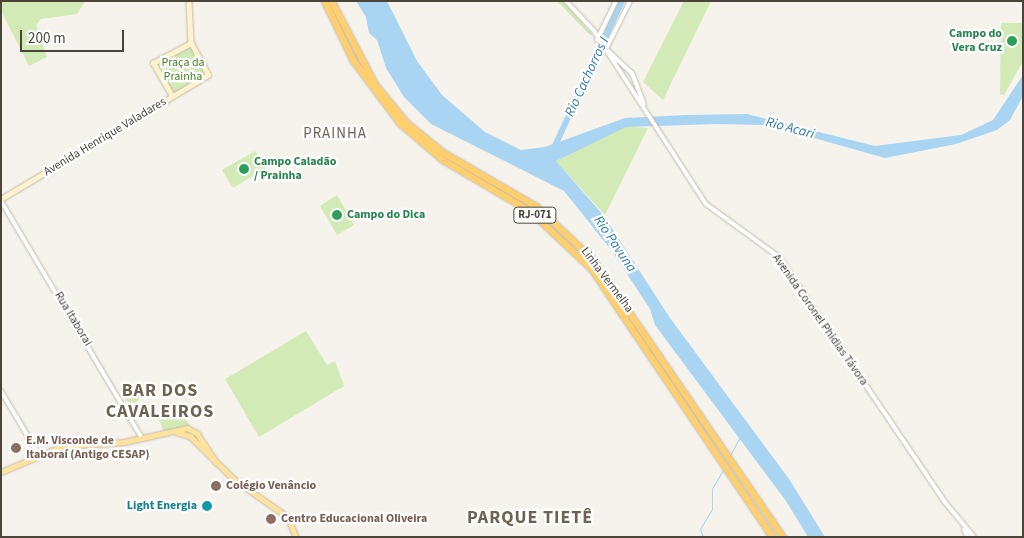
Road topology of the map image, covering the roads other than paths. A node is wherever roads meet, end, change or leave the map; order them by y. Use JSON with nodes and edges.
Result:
{"nodes":[{"id":1,"x":189,"y":1,"type":"edge"},
{"id":2,"x":325,"y":1,"type":"edge"},
{"id":3,"x":332,"y":1,"type":"edge"},
{"id":4,"x":566,"y":1,"type":"edge"},
{"id":5,"x":616,"y":1,"type":"edge"},
{"id":6,"x":630,"y":1,"type":"edge"},
{"id":7,"x":598,"y":41,"type":"junction"},
{"id":8,"x":191,"y":43,"type":"junction"},
{"id":9,"x":605,"y":48,"type":"junction"},
{"id":10,"x":172,"y":96,"type":"junction"},
{"id":11,"x":644,"y":106,"type":"junction"},
{"id":12,"x":1,"y":200,"type":"edge"},
{"id":13,"x":1,"y":392,"type":"edge"},
{"id":14,"x":142,"y":438,"type":"junction"},
{"id":15,"x":40,"y":455,"type":"junction"},
{"id":16,"x":1,"y":472,"type":"edge"},
{"id":17,"x":963,"y":528,"type":"junction"},
{"id":18,"x":296,"y":537,"type":"edge"},
{"id":19,"x":774,"y":537,"type":"edge"},
{"id":20,"x":782,"y":537,"type":"edge"},
{"id":21,"x":968,"y":537,"type":"edge"},
{"id":22,"x":974,"y":537,"type":"edge"}],
"edges":[{"from":1,"to":8,"type":"main road"},
{"from":2,"to":19,"type":"highway","name":"Linha Vermelha","number":"RJ-071"},
{"from":3,"to":20,"type":"highway","name":"Linha Vermelha","number":"RJ-071"},
{"from":4,"to":7,"type":"street"},
{"from":5,"to":7,"type":"street"},
{"from":6,"to":9,"type":"street"},
{"from":7,"to":9,"type":"street"},
{"from":8,"to":10,"type":"main road","name":"Avenida Henrique Valadares"},
{"from":8,"to":10,"type":"main road"},
{"from":9,"to":11,"type":"street"},
{"from":9,"to":11,"type":"street"},
{"from":10,"to":12,"type":"main road","name":"Avenida Henrique Valadares"},
{"from":11,"to":17,"type":"street","name":"Avenida Coronel Phidias Távora"},
{"from":12,"to":14,"type":"street","name":"Rua Itaborai"},
{"from":13,"to":15,"type":"street"},
{"from":14,"to":15,"type":"main road"},
{"from":14,"to":18,"type":"main road"},
{"from":15,"to":16,"type":"main road"},
{"from":17,"to":21,"type":"street","name":"Avenida Coronel Phidias Távora"},
{"from":17,"to":22,"type":"street","name":"Avenida Coronel Phidias Távora"}]}
